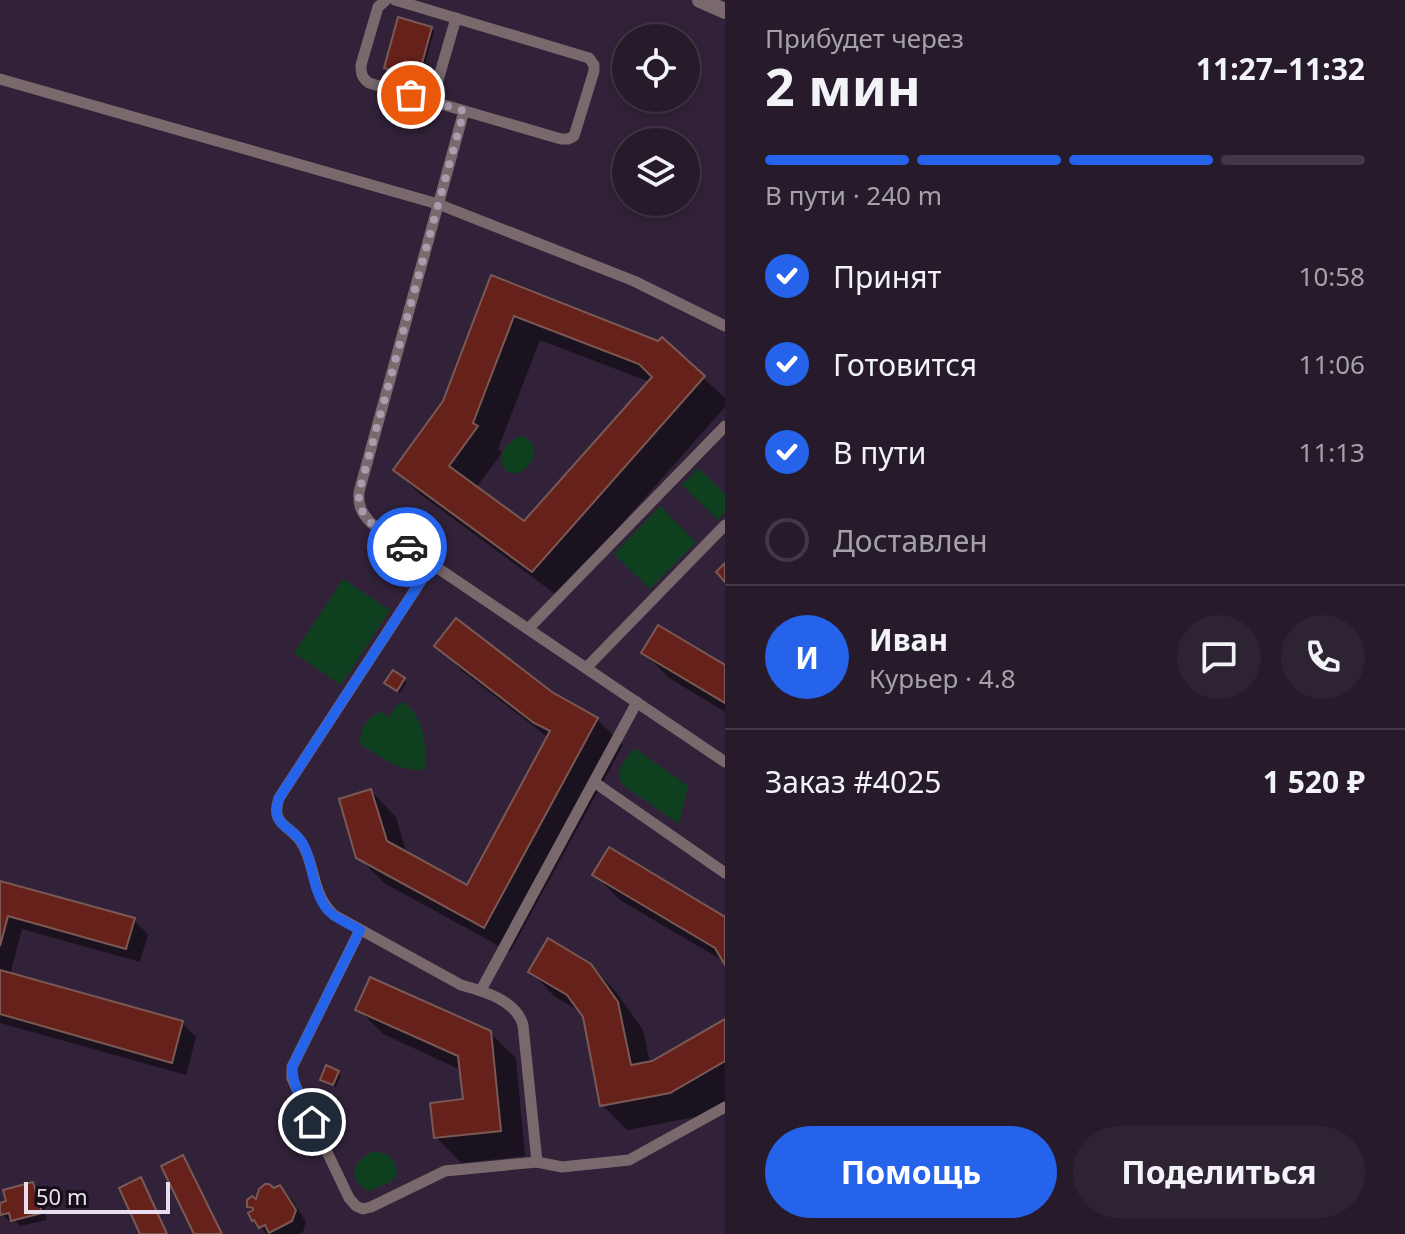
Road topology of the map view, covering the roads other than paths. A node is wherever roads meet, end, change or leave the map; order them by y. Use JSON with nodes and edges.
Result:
{"nodes":[{"id":1,"x":386,"y":0,"type":"edge"},
{"id":2,"x":395,"y":0,"type":"edge"},
{"id":3,"x":700,"y":0,"type":"edge"},
{"id":4,"x":725,"y":11,"type":"edge"},
{"id":5,"x":456,"y":18,"type":"junction"},
{"id":6,"x":0,"y":79,"type":"edge"},
{"id":7,"x":432,"y":101,"type":"junction"},
{"id":8,"x":464,"y":111,"type":"junction"},
{"id":9,"x":438,"y":204,"type":"junction"},
{"id":10,"x":725,"y":326,"type":"edge"},
{"id":11,"x":725,"y":426,"type":"edge"},
{"id":12,"x":725,"y":525,"type":"edge"},
{"id":13,"x":432,"y":564,"type":"junction"},
{"id":14,"x":528,"y":629,"type":"junction"},
{"id":15,"x":586,"y":668,"type":"junction"},
{"id":16,"x":637,"y":702,"type":"junction"},
{"id":17,"x":725,"y":762,"type":"edge"},
{"id":18,"x":594,"y":782,"type":"junction"},
{"id":19,"x":725,"y":873,"type":"edge"},
{"id":20,"x":360,"y":930,"type":"junction"},
{"id":21,"x":481,"y":990,"type":"junction"},
{"id":22,"x":725,"y":1107,"type":"edge"},
{"id":23,"x":537,"y":1162,"type":"junction"}],
"edges":[{"from":1,"to":7,"type":"lane"},
{"from":2,"to":5,"type":"lane"},
{"from":3,"to":4,"type":"street"},
{"from":5,"to":7,"type":"lane"},
{"from":5,"to":8,"type":"lane"},
{"from":6,"to":9,"type":"lane"},
{"from":7,"to":8,"type":"lane"},
{"from":8,"to":9,"type":"lane"},
{"from":9,"to":10,"type":"lane"},
{"from":9,"to":13,"type":"lane"},
{"from":11,"to":14,"type":"lane"},
{"from":12,"to":15,"type":"lane"},
{"from":13,"to":14,"type":"lane"},
{"from":13,"to":20,"type":"lane"},
{"from":14,"to":15,"type":"lane"},
{"from":15,"to":16,"type":"lane"},
{"from":16,"to":17,"type":"lane"},
{"from":16,"to":18,"type":"lane"},
{"from":18,"to":19,"type":"lane"},
{"from":18,"to":21,"type":"lane"},
{"from":20,"to":21,"type":"lane"},
{"from":20,"to":23,"type":"lane"},
{"from":21,"to":23,"type":"lane"},
{"from":22,"to":23,"type":"lane"}]}
